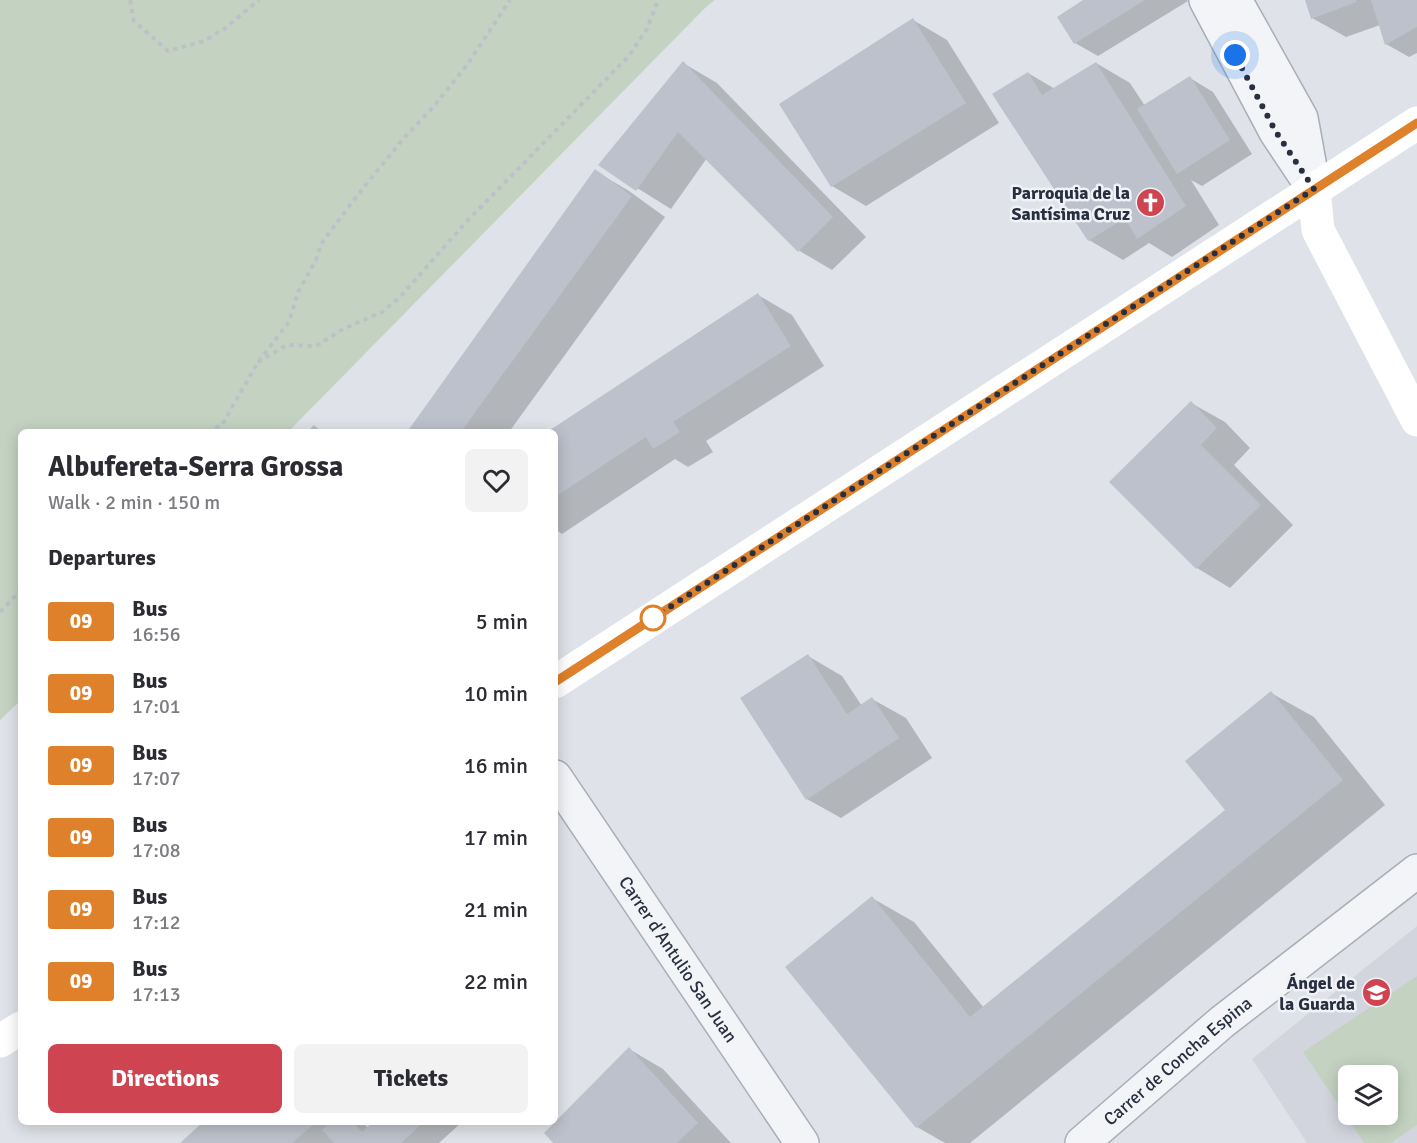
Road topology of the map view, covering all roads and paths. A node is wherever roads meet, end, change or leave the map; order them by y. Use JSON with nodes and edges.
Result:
{"nodes":[{"id":1,"x":130,"y":0,"type":"edge"},
{"id":2,"x":259,"y":0,"type":"edge"},
{"id":3,"x":510,"y":0,"type":"edge"},
{"id":4,"x":658,"y":0,"type":"edge"},
{"id":5,"x":1206,"y":0,"type":"edge"},
{"id":6,"x":1235,"y":0,"type":"edge"},
{"id":7,"x":1417,"y":123,"type":"edge"},
{"id":8,"x":1314,"y":189,"type":"junction"},
{"id":9,"x":258,"y":362,"type":"junction"},
{"id":10,"x":1417,"y":420,"type":"edge"},
{"id":11,"x":213,"y":429,"type":"edge"},
{"id":12,"x":18,"y":593,"type":"edge"},
{"id":13,"x":0,"y":612,"type":"edge"},
{"id":14,"x":558,"y":680,"type":"edge"},
{"id":15,"x":558,"y":781,"type":"edge"},
{"id":16,"x":1417,"y":871,"type":"edge"},
{"id":17,"x":18,"y":1030,"type":"edge"},
{"id":18,"x":0,"y":1041,"type":"edge"},
{"id":19,"x":802,"y":1143,"type":"edge"},
{"id":20,"x":1082,"y":1143,"type":"edge"}],
"edges":[{"from":1,"to":2,"type":"path"},
{"from":3,"to":9,"type":"path"},
{"from":4,"to":9,"type":"path"},
{"from":5,"to":8,"type":"street"},
{"from":6,"to":8,"type":"street"},
{"from":7,"to":8,"type":"main road"},
{"from":8,"to":10,"type":"main road"},
{"from":8,"to":14,"type":"main road"},
{"from":9,"to":11,"type":"path"},
{"from":12,"to":13,"type":"path"},
{"from":15,"to":19,"type":"street","name":"Carrer d'Antulio San Juan"},
{"from":16,"to":20,"type":"street","name":"Carrer de Concha Espina"},
{"from":17,"to":18,"type":"main road"}]}
